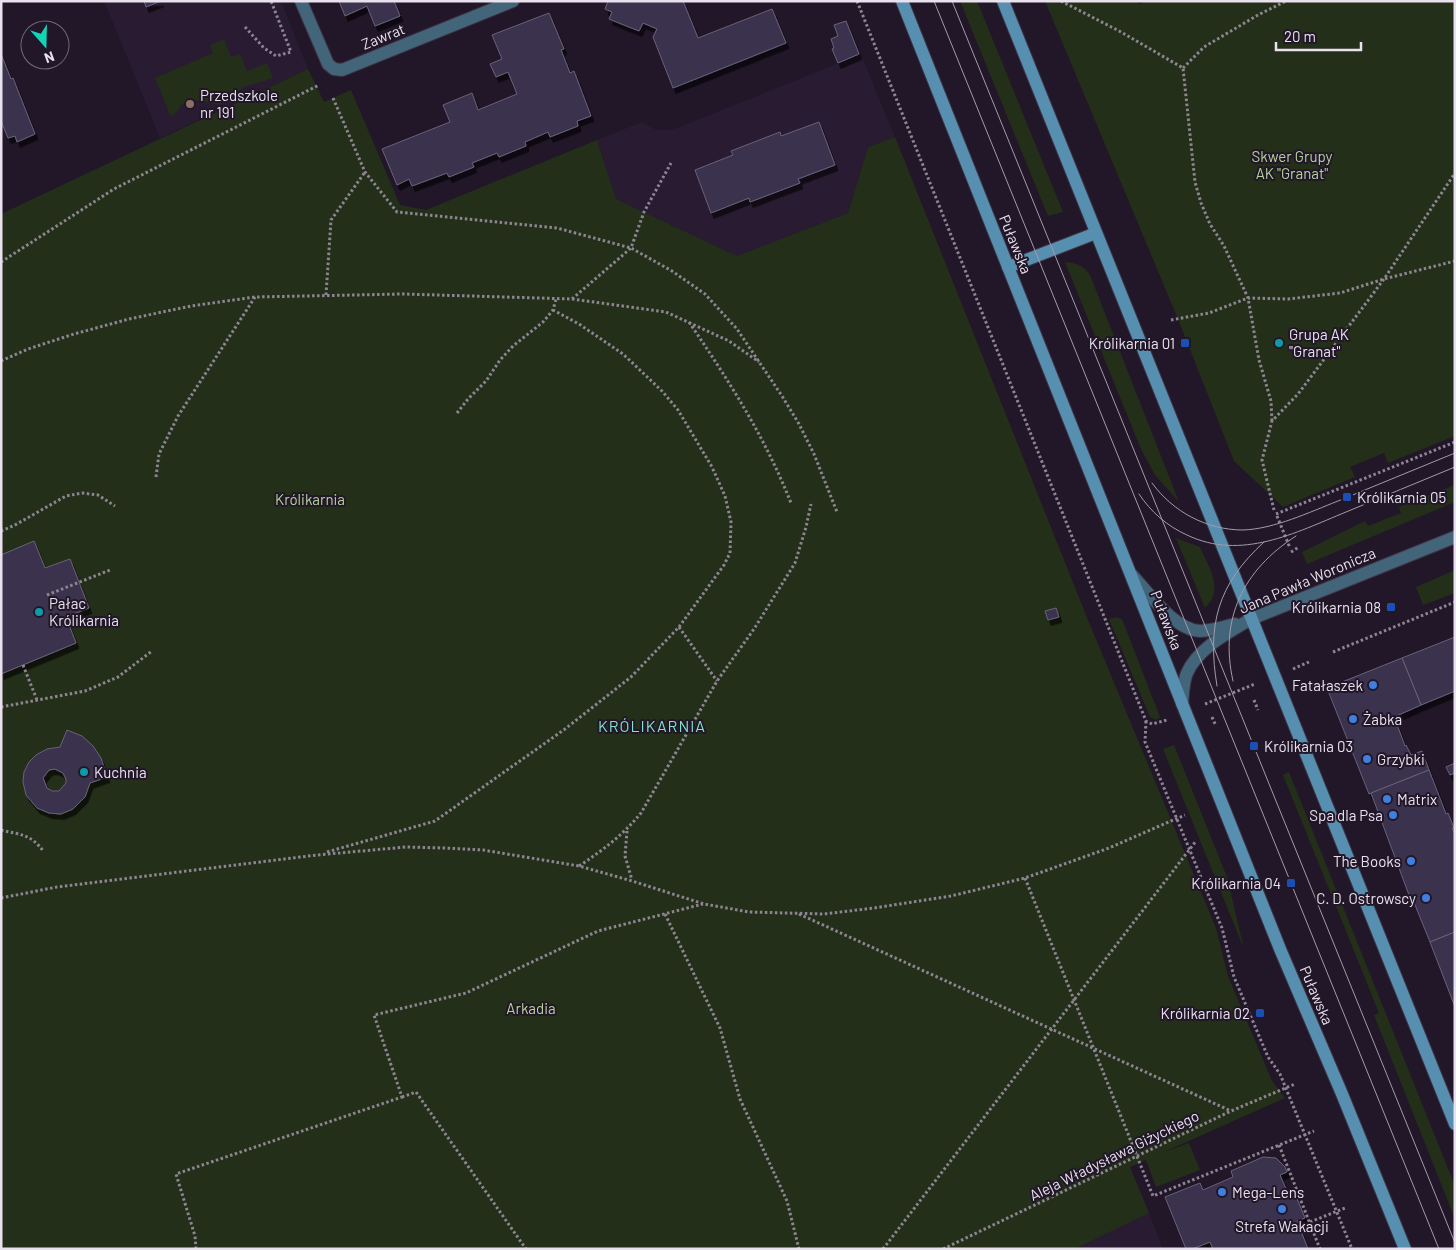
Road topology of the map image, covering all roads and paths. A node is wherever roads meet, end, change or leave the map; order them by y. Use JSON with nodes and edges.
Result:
{"nodes":[{"id":1,"x":271,"y":1,"type":"edge"},
{"id":2,"x":301,"y":1,"type":"edge"},
{"id":3,"x":513,"y":1,"type":"edge"},
{"id":4,"x":857,"y":1,"type":"edge"},
{"id":5,"x":902,"y":1,"type":"edge"},
{"id":6,"x":1003,"y":1,"type":"edge"},
{"id":7,"x":1061,"y":1,"type":"edge"},
{"id":8,"x":1286,"y":1,"type":"edge"},
{"id":9,"x":245,"y":27,"type":"dead end"},
{"id":10,"x":1183,"y":68,"type":"junction"},
{"id":11,"x":319,"y":85,"type":"dead end"},
{"id":12,"x":333,"y":98,"type":"dead end"},
{"id":13,"x":671,"y":163,"type":"dead end"},
{"id":14,"x":365,"y":172,"type":"junction"},
{"id":15,"x":1455,"y":174,"type":"edge"},
{"id":16,"x":1096,"y":233,"type":"junction"},
{"id":17,"x":631,"y":248,"type":"junction"},
{"id":18,"x":1455,"y":261,"type":"edge"},
{"id":19,"x":1,"y":262,"type":"edge"},
{"id":20,"x":1008,"y":267,"type":"junction"},
{"id":21,"x":1384,"y":279,"type":"junction"},
{"id":22,"x":326,"y":295,"type":"junction"},
{"id":23,"x":255,"y":297,"type":"junction"},
{"id":24,"x":1248,"y":298,"type":"junction"},
{"id":25,"x":556,"y":299,"type":"junction"},
{"id":26,"x":572,"y":299,"type":"junction"},
{"id":27,"x":553,"y":310,"type":"junction"},
{"id":28,"x":1172,"y":320,"type":"dead end"},
{"id":29,"x":689,"y":322,"type":"junction"},
{"id":30,"x":1,"y":361,"type":"edge"},
{"id":31,"x":759,"y":362,"type":"junction"},
{"id":32,"x":458,"y":413,"type":"dead end"},
{"id":33,"x":1272,"y":421,"type":"junction"},
{"id":34,"x":1455,"y":442,"type":"edge"},
{"id":35,"x":156,"y":477,"type":"dead end"},
{"id":36,"x":791,"y":504,"type":"dead end"},
{"id":37,"x":810,"y":504,"type":"dead end"},
{"id":38,"x":115,"y":506,"type":"dead end"},
{"id":39,"x":837,"y":512,"type":"dead end"},
{"id":40,"x":1275,"y":513,"type":"junction"},
{"id":41,"x":1,"y":531,"type":"edge"},
{"id":42,"x":1455,"y":537,"type":"edge"},
{"id":43,"x":1300,"y":547,"type":"dead end"},
{"id":44,"x":110,"y":570,"type":"dead end"},
{"id":45,"x":1132,"y":575,"type":"junction"},
{"id":46,"x":47,"y":595,"type":"dead end"},
{"id":47,"x":1455,"y":602,"type":"edge"},
{"id":48,"x":1252,"y":619,"type":"junction"},
{"id":49,"x":679,"y":627,"type":"junction"},
{"id":50,"x":152,"y":651,"type":"dead end"},
{"id":51,"x":1332,"y":652,"type":"dead end"},
{"id":52,"x":1309,"y":662,"type":"dead end"},
{"id":53,"x":23,"y":665,"type":"dead end"},
{"id":54,"x":1294,"y":668,"type":"dead end"},
{"id":55,"x":717,"y":682,"type":"junction"},
{"id":56,"x":1257,"y":683,"type":"dead end"},
{"id":57,"x":37,"y":700,"type":"junction"},
{"id":58,"x":1254,"y":700,"type":"dead end"},
{"id":59,"x":1210,"y":702,"type":"dead end"},
{"id":60,"x":1182,"y":704,"type":"junction"},
{"id":61,"x":1,"y":707,"type":"edge"},
{"id":62,"x":1258,"y":710,"type":"dead end"},
{"id":63,"x":1212,"y":717,"type":"dead end"},
{"id":64,"x":1146,"y":720,"type":"junction"},
{"id":65,"x":1166,"y":720,"type":"dead end"},
{"id":66,"x":1216,"y":726,"type":"dead end"},
{"id":67,"x":1185,"y":816,"type":"dead end"},
{"id":68,"x":1177,"y":819,"type":"junction"},
{"id":69,"x":1,"y":830,"type":"edge"},
{"id":70,"x":626,"y":831,"type":"junction"},
{"id":71,"x":1196,"y":841,"type":"dead end"},
{"id":72,"x":1189,"y":849,"type":"junction"},
{"id":73,"x":44,"y":852,"type":"dead end"},
{"id":74,"x":317,"y":855,"type":"junction"},
{"id":75,"x":578,"y":866,"type":"junction"},
{"id":76,"x":1025,"y":878,"type":"junction"},
{"id":77,"x":632,"y":881,"type":"junction"},
{"id":78,"x":1,"y":898,"type":"edge"},
{"id":79,"x":704,"y":904,"type":"junction"},
{"id":80,"x":664,"y":914,"type":"junction"},
{"id":81,"x":798,"y":914,"type":"junction"},
{"id":82,"x":1074,"y":1000,"type":"junction"},
{"id":83,"x":1051,"y":1029,"type":"junction"},
{"id":84,"x":1094,"y":1048,"type":"junction"},
{"id":85,"x":1295,"y":1084,"type":"dead end"},
{"id":86,"x":1286,"y":1087,"type":"junction"},
{"id":87,"x":402,"y":1098,"type":"junction"},
{"id":88,"x":1231,"y":1111,"type":"junction"},
{"id":89,"x":1455,"y":1124,"type":"edge"},
{"id":90,"x":1314,"y":1131,"type":"dead end"},
{"id":91,"x":1306,"y":1134,"type":"junction"},
{"id":92,"x":1279,"y":1145,"type":"junction"},
{"id":93,"x":1137,"y":1156,"type":"junction"},
{"id":94,"x":1346,"y":1208,"type":"dead end"},
{"id":95,"x":1336,"y":1211,"type":"junction"},
{"id":96,"x":1310,"y":1222,"type":"junction"},
{"id":97,"x":196,"y":1249,"type":"edge"},
{"id":98,"x":526,"y":1249,"type":"edge"},
{"id":99,"x":799,"y":1249,"type":"edge"},
{"id":100,"x":883,"y":1249,"type":"edge"},
{"id":101,"x":943,"y":1249,"type":"edge"},
{"id":102,"x":1320,"y":1249,"type":"edge"},
{"id":103,"x":1352,"y":1249,"type":"edge"},
{"id":104,"x":1405,"y":1249,"type":"edge"}],
"edges":[{"from":1,"to":9,"type":"path"},
{"from":2,"to":3,"type":"street","name":"Zawrat"},
{"from":4,"to":64,"type":"path"},
{"from":5,"to":20,"type":"main road","name":"Puławska"},
{"from":6,"to":16,"type":"main road"},
{"from":7,"to":10,"type":"path"},
{"from":8,"to":10,"type":"path"},
{"from":10,"to":24,"type":"path"},
{"from":11,"to":19,"type":"path"},
{"from":12,"to":14,"type":"path"},
{"from":13,"to":17,"type":"path"},
{"from":14,"to":17,"type":"path"},
{"from":14,"to":22,"type":"path"},
{"from":15,"to":21,"type":"path"},
{"from":16,"to":20,"type":"main road"},
{"from":16,"to":48,"type":"main road"},
{"from":17,"to":26,"type":"path"},
{"from":17,"to":31,"type":"path"},
{"from":18,"to":21,"type":"path"},
{"from":20,"to":45,"type":"main road","name":"Puławska"},
{"from":21,"to":24,"type":"path"},
{"from":21,"to":33,"type":"path"},
{"from":22,"to":23,"type":"path"},
{"from":22,"to":25,"type":"path"},
{"from":23,"to":30,"type":"path"},
{"from":23,"to":35,"type":"path"},
{"from":24,"to":28,"type":"path"},
{"from":24,"to":33,"type":"path"},
{"from":25,"to":26,"type":"path"},
{"from":25,"to":27,"type":"path"},
{"from":26,"to":29,"type":"path"},
{"from":27,"to":32,"type":"path"},
{"from":27,"to":49,"type":"path"},
{"from":29,"to":31,"type":"path"},
{"from":29,"to":36,"type":"path"},
{"from":31,"to":39,"type":"path"},
{"from":33,"to":40,"type":"path"},
{"from":34,"to":40,"type":"path"},
{"from":37,"to":55,"type":"path"},
{"from":38,"to":41,"type":"path"},
{"from":40,"to":43,"type":"path"},
{"from":42,"to":48,"type":"street","name":"Jana Pawła Woronicza"},
{"from":44,"to":46,"type":"path"},
{"from":45,"to":48,"type":"street"},
{"from":45,"to":60,"type":"main road","name":"Puławska"},
{"from":47,"to":51,"type":"path"},
{"from":48,"to":60,"type":"street","name":"Jana Pawła Woronicza"},
{"from":48,"to":89,"type":"main road"},
{"from":49,"to":55,"type":"path"},
{"from":49,"to":74,"type":"path"},
{"from":50,"to":57,"type":"path"},
{"from":52,"to":54,"type":"path"},
{"from":53,"to":57,"type":"path"},
{"from":55,"to":70,"type":"path"},
{"from":56,"to":59,"type":"path"},
{"from":57,"to":61,"type":"path"},
{"from":58,"to":62,"type":"path"},
{"from":60,"to":104,"type":"main road","name":"Puławska"},
{"from":63,"to":66,"type":"path"},
{"from":64,"to":65,"type":"path"},
{"from":64,"to":68,"type":"path"},
{"from":67,"to":68,"type":"path"},
{"from":68,"to":72,"type":"path"},
{"from":68,"to":76,"type":"path"},
{"from":69,"to":73,"type":"path"},
{"from":70,"to":75,"type":"path"},
{"from":70,"to":77,"type":"path"},
{"from":71,"to":72,"type":"path"},
{"from":72,"to":82,"type":"path"},
{"from":72,"to":86,"type":"path"},
{"from":74,"to":75,"type":"path"},
{"from":74,"to":78,"type":"path"},
{"from":75,"to":77,"type":"path"},
{"from":76,"to":81,"type":"path"},
{"from":76,"to":82,"type":"path"},
{"from":77,"to":79,"type":"path"},
{"from":79,"to":80,"type":"path"},
{"from":79,"to":81,"type":"path"},
{"from":80,"to":87,"type":"path"},
{"from":80,"to":99,"type":"path"},
{"from":81,"to":83,"type":"path"},
{"from":82,"to":83,"type":"path"},
{"from":82,"to":84,"type":"path"},
{"from":83,"to":84,"type":"path"},
{"from":83,"to":100,"type":"path"},
{"from":84,"to":88,"type":"path"},
{"from":84,"to":93,"type":"path"},
{"from":85,"to":86,"type":"path","name":"Aleja Władysława Giżyckiego"},
{"from":86,"to":88,"type":"path","name":"Aleja Władysława Giżyckiego"},
{"from":86,"to":91,"type":"path"},
{"from":87,"to":97,"type":"path"},
{"from":87,"to":98,"type":"path"},
{"from":88,"to":93,"type":"path","name":"Aleja Władysława Giżyckiego"},
{"from":90,"to":91,"type":"path"},
{"from":91,"to":92,"type":"path"},
{"from":91,"to":95,"type":"path"},
{"from":92,"to":93,"type":"path"},
{"from":92,"to":96,"type":"path"},
{"from":93,"to":101,"type":"path","name":"Aleja Władysława Giżyckiego"},
{"from":94,"to":95,"type":"path"},
{"from":95,"to":96,"type":"path"},
{"from":95,"to":103,"type":"path"},
{"from":96,"to":102,"type":"path"}]}
